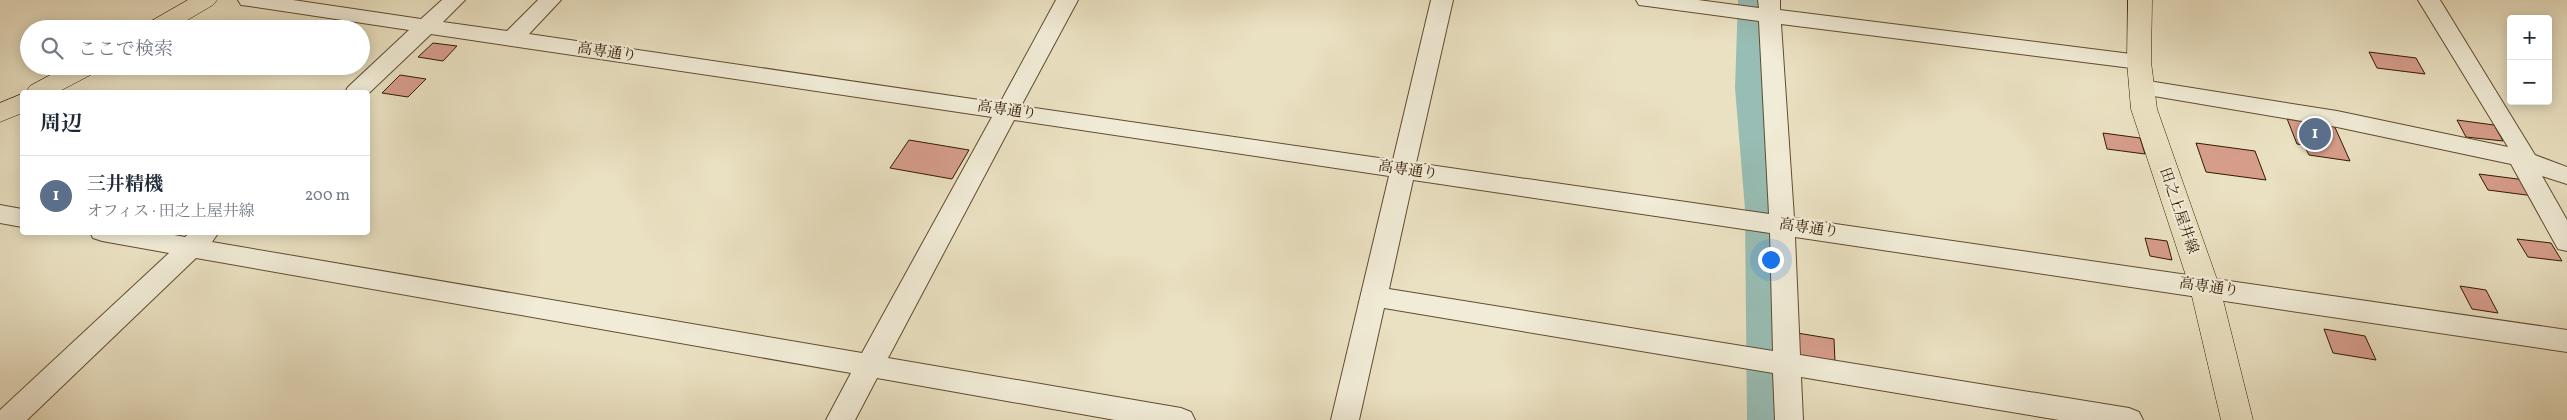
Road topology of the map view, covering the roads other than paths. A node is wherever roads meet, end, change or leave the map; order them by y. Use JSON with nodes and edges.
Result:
{"nodes":[{"id":1,"x":205,"y":0,"type":"edge"},
{"id":2,"x":249,"y":0,"type":"edge"},
{"id":3,"x":454,"y":0,"type":"edge"},
{"id":4,"x":550,"y":0,"type":"edge"},
{"id":5,"x":1067,"y":0,"type":"edge"},
{"id":6,"x":1442,"y":0,"type":"edge"},
{"id":7,"x":1647,"y":0,"type":"edge"},
{"id":8,"x":2140,"y":0,"type":"edge"},
{"id":9,"x":2429,"y":0,"type":"edge"},
{"id":10,"x":1769,"y":8,"type":"edge"},
{"id":11,"x":170,"y":20,"type":"edge"},
{"id":12,"x":426,"y":27,"type":"junction"},
{"id":13,"x":512,"y":39,"type":"junction"},
{"id":14,"x":70,"y":75,"type":"edge"},
{"id":15,"x":2141,"y":75,"type":"junction"},
{"id":16,"x":43,"y":90,"type":"edge"},
{"id":17,"x":358,"y":90,"type":"edge"},
{"id":18,"x":20,"y":103,"type":"edge"},
{"id":19,"x":1007,"y":111,"type":"junction"},
{"id":20,"x":0,"y":114,"type":"edge"},
{"id":21,"x":2520,"y":158,"type":"junction"},
{"id":22,"x":1401,"y":170,"type":"junction"},
{"id":23,"x":2567,"y":176,"type":"edge"},
{"id":24,"x":0,"y":214,"type":"edge"},
{"id":25,"x":20,"y":218,"type":"edge"},
{"id":26,"x":1779,"y":225,"type":"junction"},
{"id":27,"x":138,"y":235,"type":"edge"},
{"id":28,"x":199,"y":240,"type":"edge"},
{"id":29,"x":2567,"y":242,"type":"edge"},
{"id":30,"x":2205,"y":288,"type":"junction"},
{"id":31,"x":1372,"y":296,"type":"junction"},
{"id":32,"x":2567,"y":341,"type":"edge"},
{"id":33,"x":1787,"y":364,"type":"junction"},
{"id":34,"x":870,"y":365,"type":"junction"},
{"id":35,"x":8,"y":420,"type":"edge"},
{"id":36,"x":840,"y":420,"type":"edge"},
{"id":37,"x":1181,"y":420,"type":"edge"},
{"id":38,"x":1345,"y":420,"type":"edge"},
{"id":39,"x":1789,"y":420,"type":"edge"},
{"id":40,"x":2129,"y":420,"type":"edge"},
{"id":41,"x":2237,"y":420,"type":"edge"}],
"edges":[{"from":1,"to":11,"type":"main road"},
{"from":2,"to":12,"type":"street","name":"高専通り"},
{"from":3,"to":12,"type":"street"},
{"from":4,"to":13,"type":"street"},
{"from":5,"to":19,"type":"street"},
{"from":6,"to":22,"type":"street"},
{"from":7,"to":10,"type":"street"},
{"from":8,"to":15,"type":"main road","name":"田之上屋井線"},
{"from":9,"to":21,"type":"street"},
{"from":10,"to":15,"type":"street"},
{"from":10,"to":26,"type":"street"},
{"from":12,"to":13,"type":"street","name":"高専通り"},
{"from":12,"to":17,"type":"street"},
{"from":13,"to":19,"type":"street","name":"高専通り"},
{"from":14,"to":16,"type":"main road"},
{"from":15,"to":21,"type":"street"},
{"from":15,"to":30,"type":"main road","name":"田之上屋井線"},
{"from":18,"to":20,"type":"main road"},
{"from":19,"to":22,"type":"street","name":"高専通り"},
{"from":19,"to":34,"type":"street"},
{"from":21,"to":23,"type":"street"},
{"from":21,"to":29,"type":"street"},
{"from":22,"to":26,"type":"street","name":"高専通り"},
{"from":22,"to":31,"type":"street"},
{"from":24,"to":25,"type":"street"},
{"from":26,"to":30,"type":"street","name":"高専通り"},
{"from":26,"to":33,"type":"street"},
{"from":27,"to":28,"type":"street"},
{"from":28,"to":34,"type":"street"},
{"from":28,"to":35,"type":"street"},
{"from":30,"to":32,"type":"street","name":"高専通り"},
{"from":30,"to":41,"type":"main road","name":"田之上屋井線"},
{"from":31,"to":33,"type":"street"},
{"from":31,"to":38,"type":"street"},
{"from":33,"to":39,"type":"street"},
{"from":33,"to":40,"type":"street"},
{"from":34,"to":36,"type":"street"},
{"from":34,"to":37,"type":"street"}]}
